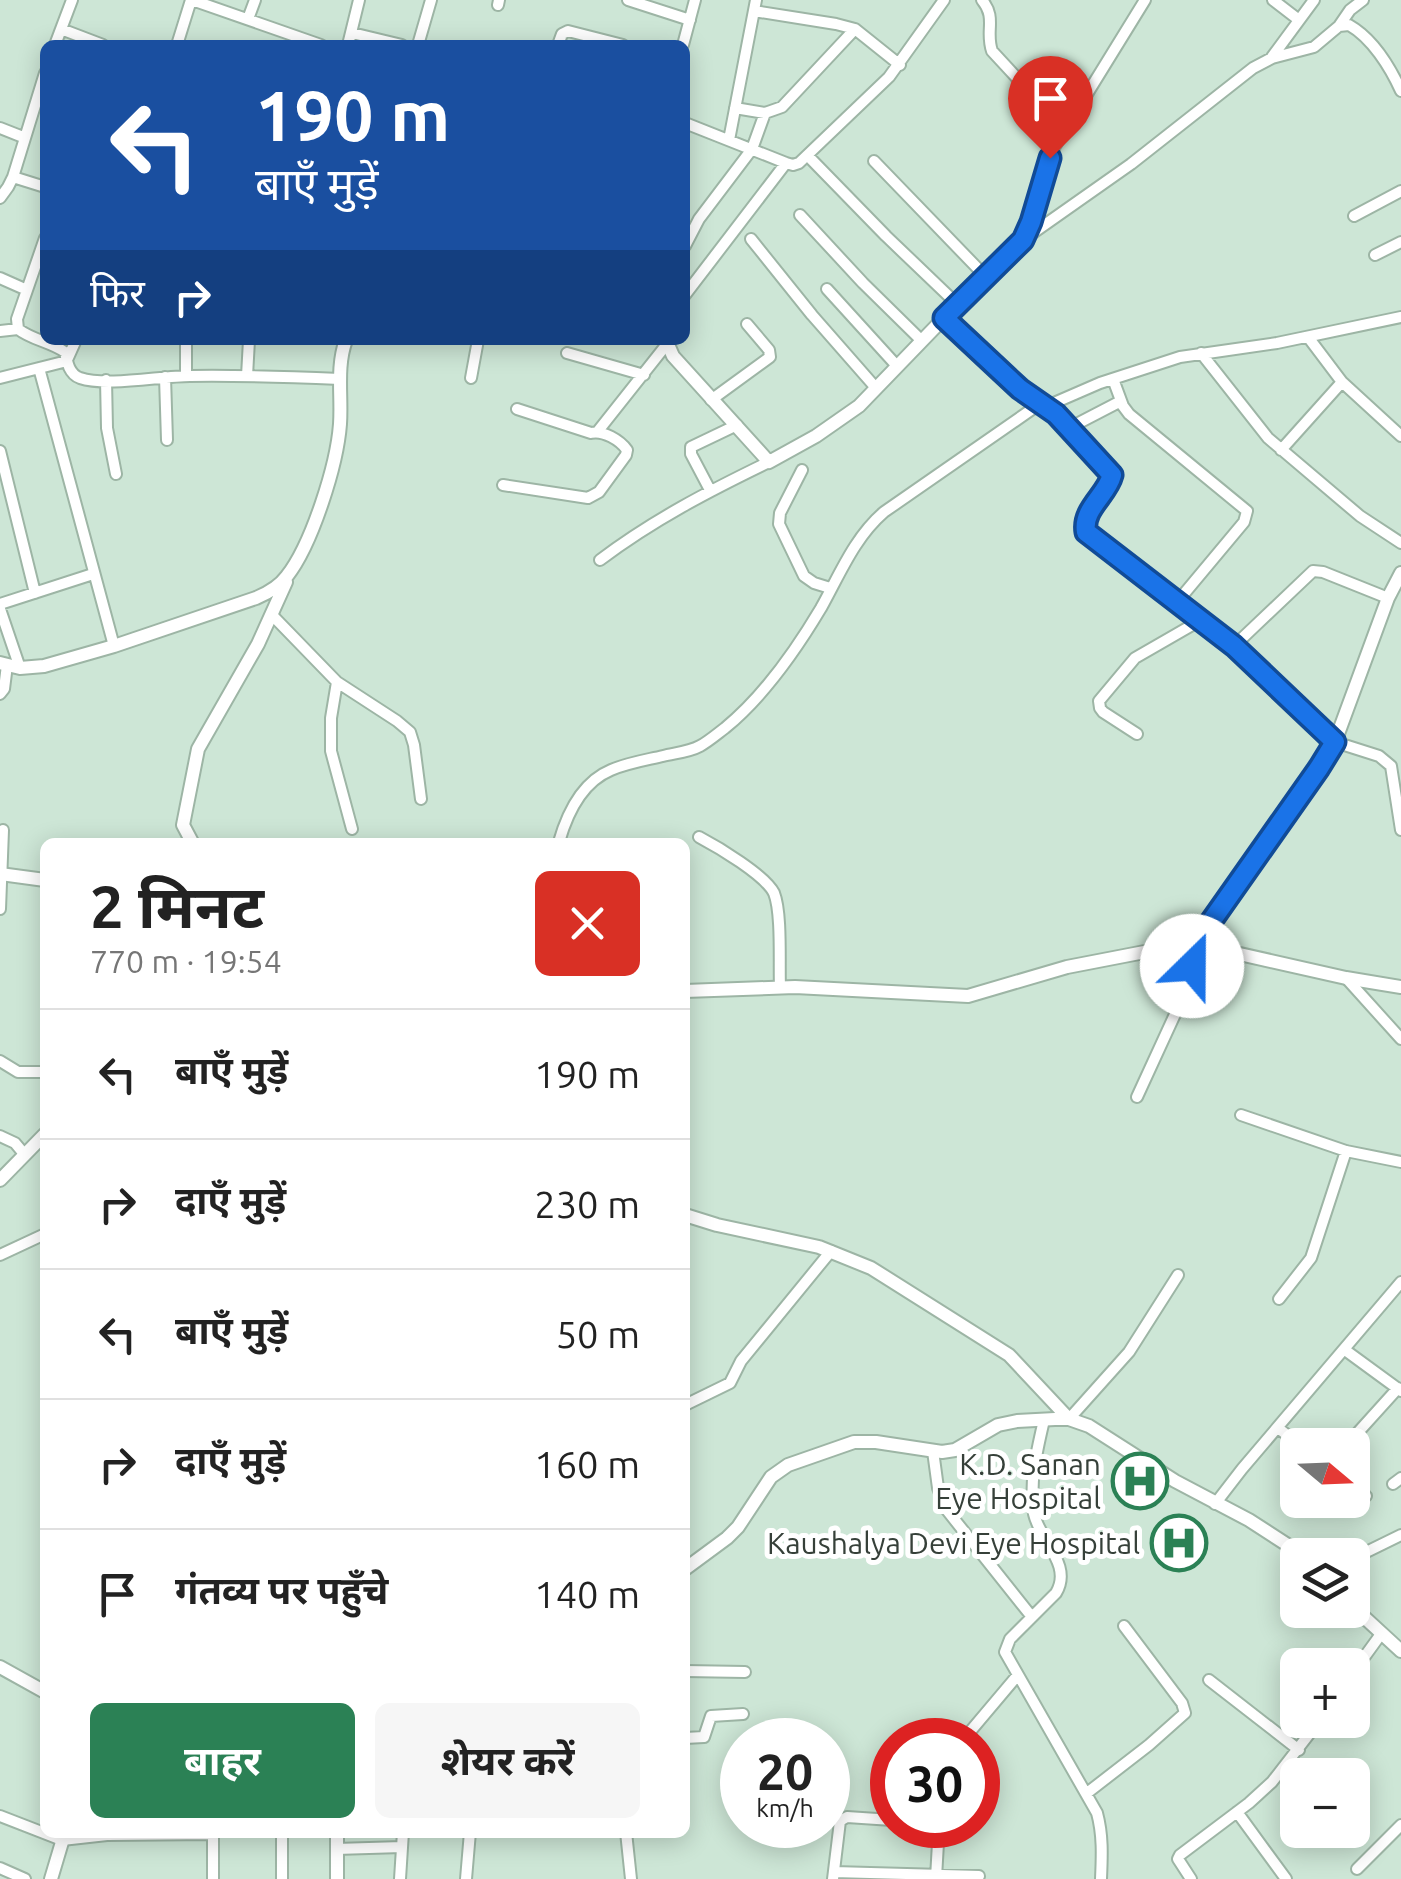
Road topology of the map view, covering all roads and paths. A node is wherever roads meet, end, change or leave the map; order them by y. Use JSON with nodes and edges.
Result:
{"nodes":[{"id":1,"x":72,"y":0,"type":"edge"},
{"id":2,"x":191,"y":0,"type":"edge"},
{"id":3,"x":255,"y":0,"type":"edge"},
{"id":4,"x":359,"y":0,"type":"edge"},
{"id":5,"x":431,"y":0,"type":"edge"},
{"id":6,"x":628,"y":0,"type":"edge"},
{"id":7,"x":694,"y":0,"type":"edge"},
{"id":8,"x":791,"y":0,"type":"edge"},
{"id":9,"x":944,"y":0,"type":"edge"},
{"id":10,"x":982,"y":0,"type":"edge"},
{"id":11,"x":1144,"y":0,"type":"edge"},
{"id":12,"x":1273,"y":0,"type":"edge"},
{"id":13,"x":1314,"y":0,"type":"edge"},
{"id":14,"x":1363,"y":0,"type":"edge"},
{"id":15,"x":755,"y":6,"type":"edge"},
{"id":16,"x":788,"y":16,"type":"junction"},
{"id":17,"x":248,"y":19,"type":"junction"},
{"id":18,"x":690,"y":20,"type":"junction"},
{"id":19,"x":1299,"y":20,"type":"junction"},
{"id":20,"x":1338,"y":26,"type":"junction"},
{"id":21,"x":61,"y":29,"type":"junction"},
{"id":22,"x":855,"y":29,"type":"junction"},
{"id":23,"x":350,"y":39,"type":"edge"},
{"id":24,"x":57,"y":40,"type":"edge"},
{"id":25,"x":90,"y":40,"type":"edge"},
{"id":26,"x":179,"y":40,"type":"edge"},
{"id":27,"x":307,"y":40,"type":"edge"},
{"id":28,"x":419,"y":40,"type":"edge"},
{"id":29,"x":560,"y":40,"type":"edge"},
{"id":30,"x":603,"y":40,"type":"edge"},
{"id":31,"x":685,"y":40,"type":"edge"},
{"id":32,"x":1272,"y":58,"type":"junction"},
{"id":33,"x":900,"y":64,"type":"junction"},
{"id":34,"x":40,"y":90,"type":"edge"},
{"id":35,"x":1401,"y":91,"type":"edge"},
{"id":36,"x":735,"y":108,"type":"junction"},
{"id":37,"x":766,"y":113,"type":"junction"},
{"id":38,"x":690,"y":125,"type":"edge"},
{"id":39,"x":0,"y":128,"type":"edge"},
{"id":40,"x":1064,"y":129,"type":"junction"},
{"id":41,"x":24,"y":136,"type":"junction"},
{"id":42,"x":729,"y":140,"type":"junction"},
{"id":43,"x":752,"y":149,"type":"junction"},
{"id":44,"x":808,"y":156,"type":"junction"},
{"id":45,"x":874,"y":161,"type":"dead end"},
{"id":46,"x":786,"y":163,"type":"junction"},
{"id":47,"x":12,"y":177,"type":"junction"},
{"id":48,"x":40,"y":185,"type":"edge"},
{"id":49,"x":1401,"y":191,"type":"edge"},
{"id":50,"x":0,"y":198,"type":"edge"},
{"id":51,"x":800,"y":215,"type":"dead end"},
{"id":52,"x":1354,"y":216,"type":"dead end"},
{"id":53,"x":690,"y":236,"type":"edge"},
{"id":54,"x":751,"y":239,"type":"dead end"},
{"id":55,"x":1023,"y":240,"type":"junction"},
{"id":56,"x":1401,"y":242,"type":"edge"},
{"id":57,"x":40,"y":252,"type":"edge"},
{"id":58,"x":1375,"y":255,"type":"dead end"},
{"id":59,"x":986,"y":277,"type":"junction"},
{"id":60,"x":0,"y":278,"type":"edge"},
{"id":61,"x":690,"y":288,"type":"edge"},
{"id":62,"x":27,"y":290,"type":"junction"},
{"id":63,"x":827,"y":290,"type":"dead end"},
{"id":64,"x":957,"y":304,"type":"junction"},
{"id":65,"x":944,"y":318,"type":"junction"},
{"id":66,"x":1401,"y":318,"type":"edge"},
{"id":67,"x":746,"y":324,"type":"dead end"},
{"id":68,"x":18,"y":330,"type":"junction"},
{"id":69,"x":0,"y":331,"type":"edge"},
{"id":70,"x":1308,"y":338,"type":"junction"},
{"id":71,"x":40,"y":340,"type":"edge"},
{"id":72,"x":922,"y":341,"type":"junction"},
{"id":73,"x":52,"y":345,"type":"edge"},
{"id":74,"x":74,"y":345,"type":"edge"},
{"id":75,"x":186,"y":345,"type":"edge"},
{"id":76,"x":249,"y":345,"type":"edge"},
{"id":77,"x":338,"y":345,"type":"edge"},
{"id":78,"x":345,"y":345,"type":"edge"},
{"id":79,"x":477,"y":345,"type":"edge"},
{"id":80,"x":665,"y":345,"type":"edge"},
{"id":81,"x":668,"y":345,"type":"edge"},
{"id":82,"x":1200,"y":352,"type":"junction"},
{"id":83,"x":567,"y":353,"type":"dead end"},
{"id":84,"x":67,"y":361,"type":"junction"},
{"id":85,"x":897,"y":366,"type":"junction"},
{"id":86,"x":39,"y":368,"type":"junction"},
{"id":87,"x":340,"y":372,"type":"junction"},
{"id":88,"x":644,"y":375,"type":"junction"},
{"id":89,"x":186,"y":376,"type":"junction"},
{"id":90,"x":247,"y":376,"type":"junction"},
{"id":91,"x":0,"y":378,"type":"edge"},
{"id":92,"x":165,"y":378,"type":"junction"},
{"id":93,"x":471,"y":378,"type":"dead end"},
{"id":94,"x":1113,"y":379,"type":"junction"},
{"id":95,"x":106,"y":380,"type":"junction"},
{"id":96,"x":1342,"y":382,"type":"junction"},
{"id":97,"x":876,"y":388,"type":"junction"},
{"id":98,"x":711,"y":400,"type":"junction"},
{"id":99,"x":1121,"y":401,"type":"junction"},
{"id":100,"x":1044,"y":404,"type":"junction"},
{"id":101,"x":517,"y":410,"type":"dead end"},
{"id":102,"x":737,"y":425,"type":"junction"},
{"id":103,"x":1069,"y":428,"type":"junction"},
{"id":104,"x":598,"y":432,"type":"junction"},
{"id":105,"x":1401,"y":436,"type":"edge"},
{"id":106,"x":167,"y":440,"type":"dead end"},
{"id":107,"x":1281,"y":450,"type":"junction"},
{"id":108,"x":0,"y":451,"type":"edge"},
{"id":109,"x":769,"y":462,"type":"junction"},
{"id":110,"x":802,"y":470,"type":"dead end"},
{"id":111,"x":116,"y":474,"type":"dead end"},
{"id":112,"x":502,"y":486,"type":"dead end"},
{"id":113,"x":710,"y":490,"type":"junction"},
{"id":114,"x":1401,"y":544,"type":"edge"},
{"id":115,"x":600,"y":560,"type":"dead end"},
{"id":116,"x":1401,"y":573,"type":"edge"},
{"id":117,"x":94,"y":574,"type":"junction"},
{"id":118,"x":288,"y":576,"type":"junction"},
{"id":119,"x":830,"y":588,"type":"junction"},
{"id":120,"x":36,"y":593,"type":"junction"},
{"id":121,"x":1388,"y":598,"type":"junction"},
{"id":122,"x":1178,"y":600,"type":"junction"},
{"id":123,"x":1,"y":613,"type":"edge"},
{"id":124,"x":272,"y":615,"type":"junction"},
{"id":125,"x":1201,"y":620,"type":"junction"},
{"id":126,"x":114,"y":646,"type":"junction"},
{"id":127,"x":1234,"y":646,"type":"junction"},
{"id":128,"x":9,"y":666,"type":"edge"},
{"id":129,"x":337,"y":682,"type":"junction"},
{"id":130,"x":0,"y":694,"type":"edge"},
{"id":131,"x":1137,"y":734,"type":"dead end"},
{"id":132,"x":1335,"y":742,"type":"junction"},
{"id":133,"x":421,"y":799,"type":"dead end"},
{"id":134,"x":352,"y":829,"type":"dead end"},
{"id":135,"x":4,"y":830,"type":"dead end"},
{"id":136,"x":1401,"y":830,"type":"edge"},
{"id":137,"x":699,"y":837,"type":"dead end"},
{"id":138,"x":190,"y":838,"type":"edge"},
{"id":139,"x":561,"y":838,"type":"edge"},
{"id":140,"x":2,"y":874,"type":"edge"},
{"id":141,"x":40,"y":879,"type":"edge"},
{"id":142,"x":0,"y":909,"type":"edge"},
{"id":143,"x":1191,"y":944,"type":"junction"},
{"id":144,"x":1346,"y":978,"type":"junction"},
{"id":145,"x":780,"y":987,"type":"junction"},
{"id":146,"x":1401,"y":987,"type":"edge"},
{"id":147,"x":690,"y":990,"type":"edge"},
{"id":148,"x":1401,"y":1040,"type":"edge"},
{"id":149,"x":0,"y":1061,"type":"edge"},
{"id":150,"x":40,"y":1072,"type":"edge"},
{"id":151,"x":1136,"y":1097,"type":"dead end"},
{"id":152,"x":1241,"y":1115,"type":"dead end"},
{"id":153,"x":0,"y":1136,"type":"edge"},
{"id":154,"x":40,"y":1139,"type":"edge"},
{"id":155,"x":1346,"y":1151,"type":"junction"},
{"id":156,"x":25,"y":1155,"type":"junction"},
{"id":157,"x":1401,"y":1162,"type":"edge"},
{"id":158,"x":0,"y":1180,"type":"edge"},
{"id":159,"x":690,"y":1217,"type":"edge"},
{"id":160,"x":40,"y":1236,"type":"edge"},
{"id":161,"x":831,"y":1251,"type":"junction"},
{"id":162,"x":0,"y":1254,"type":"edge"},
{"id":163,"x":1178,"y":1276,"type":"dead end"},
{"id":164,"x":1401,"y":1282,"type":"edge"},
{"id":165,"x":1391,"y":1296,"type":"junction"},
{"id":166,"x":1279,"y":1299,"type":"dead end"},
{"id":167,"x":1401,"y":1305,"type":"edge"},
{"id":168,"x":1346,"y":1350,"type":"junction"},
{"id":169,"x":1399,"y":1390,"type":"edge"},
{"id":170,"x":690,"y":1403,"type":"edge"},
{"id":171,"x":1069,"y":1419,"type":"junction"},
{"id":172,"x":1044,"y":1420,"type":"junction"},
{"id":173,"x":1278,"y":1428,"type":"joint"},
{"id":174,"x":1362,"y":1428,"type":"edge"},
{"id":175,"x":933,"y":1451,"type":"junction"},
{"id":176,"x":1215,"y":1504,"type":"junction"},
{"id":177,"x":1399,"y":1538,"type":"edge"},
{"id":178,"x":1280,"y":1540,"type":"edge"},
{"id":179,"x":1370,"y":1551,"type":"edge"},
{"id":180,"x":690,"y":1565,"type":"edge"},
{"id":181,"x":1032,"y":1617,"type":"junction"},
{"id":182,"x":1370,"y":1623,"type":"edge"},
{"id":183,"x":1124,"y":1626,"type":"dead end"},
{"id":184,"x":1381,"y":1634,"type":"junction"},
{"id":185,"x":1370,"y":1649,"type":"edge"},
{"id":186,"x":1401,"y":1651,"type":"edge"},
{"id":187,"x":0,"y":1667,"type":"edge"},
{"id":188,"x":690,"y":1671,"type":"edge"},
{"id":189,"x":745,"y":1672,"type":"dead end"},
{"id":190,"x":1017,"y":1676,"type":"junction"},
{"id":191,"x":1209,"y":1680,"type":"dead end"},
{"id":192,"x":40,"y":1689,"type":"edge"},
{"id":193,"x":743,"y":1714,"type":"dead end"},
{"id":194,"x":982,"y":1718,"type":"edge"},
{"id":195,"x":690,"y":1738,"type":"edge"},
{"id":196,"x":1307,"y":1738,"type":"edge"},
{"id":197,"x":1299,"y":1750,"type":"junction"},
{"id":198,"x":1087,"y":1793,"type":"junction"},
{"id":199,"x":1237,"y":1812,"type":"junction"},
{"id":200,"x":0,"y":1816,"type":"edge"},
{"id":201,"x":870,"y":1819,"type":"edge"},
{"id":202,"x":1401,"y":1824,"type":"edge"},
{"id":203,"x":40,"y":1828,"type":"edge"},
{"id":204,"x":63,"y":1838,"type":"edge"},
{"id":205,"x":212,"y":1838,"type":"edge"},
{"id":206,"x":282,"y":1838,"type":"edge"},
{"id":207,"x":336,"y":1838,"type":"edge"},
{"id":208,"x":403,"y":1838,"type":"edge"},
{"id":209,"x":469,"y":1838,"type":"edge"},
{"id":210,"x":627,"y":1838,"type":"edge"},
{"id":211,"x":402,"y":1847,"type":"junction"},
{"id":212,"x":938,"y":1848,"type":"edge"},
{"id":213,"x":336,"y":1849,"type":"junction"},
{"id":214,"x":0,"y":1868,"type":"edge"},
{"id":215,"x":1357,"y":1869,"type":"dead end"},
{"id":216,"x":834,"y":1875,"type":"edge"},
{"id":217,"x":978,"y":1876,"type":"dead end"},
{"id":218,"x":936,"y":1877,"type":"edge"},
{"id":219,"x":25,"y":1879,"type":"edge"},
{"id":220,"x":51,"y":1879,"type":"edge"},
{"id":221,"x":213,"y":1879,"type":"edge"},
{"id":222,"x":282,"y":1879,"type":"edge"},
{"id":223,"x":336,"y":1879,"type":"edge"},
{"id":224,"x":400,"y":1879,"type":"edge"},
{"id":225,"x":466,"y":1879,"type":"edge"},
{"id":226,"x":631,"y":1879,"type":"edge"},
{"id":227,"x":1101,"y":1879,"type":"edge"},
{"id":228,"x":1191,"y":1879,"type":"edge"},
{"id":229,"x":1286,"y":1879,"type":"edge"}],
"edges":[{"from":1,"to":21,"type":"street"},
{"from":2,"to":17,"type":"street"},
{"from":2,"to":26,"type":"street"},
{"from":3,"to":17,"type":"street"},
{"from":4,"to":23,"type":"street"},
{"from":5,"to":28,"type":"street"},
{"from":6,"to":18,"type":"street"},
{"from":7,"to":18,"type":"street"},
{"from":8,"to":16,"type":"street"},
{"from":9,"to":33,"type":"street"},
{"from":10,"to":40,"type":"street"},
{"from":11,"to":40,"type":"street"},
{"from":12,"to":19,"type":"street"},
{"from":13,"to":19,"type":"street"},
{"from":14,"to":20,"type":"street"},
{"from":15,"to":16,"type":"street"},
{"from":15,"to":36,"type":"street"},
{"from":16,"to":22,"type":"street"},
{"from":17,"to":27,"type":"street"},
{"from":18,"to":31,"type":"street"},
{"from":19,"to":32,"type":"street"},
{"from":20,"to":32,"type":"street"},
{"from":20,"to":35,"type":"street"},
{"from":21,"to":24,"type":"street"},
{"from":21,"to":25,"type":"street"},
{"from":22,"to":33,"type":"street"},
{"from":22,"to":37,"type":"street"},
{"from":29,"to":30,"type":"street"},
{"from":32,"to":55,"type":"street"},
{"from":33,"to":44,"type":"street"},
{"from":34,"to":41,"type":"street"},
{"from":36,"to":37,"type":"street"},
{"from":36,"to":42,"type":"street"},
{"from":37,"to":43,"type":"street"},
{"from":38,"to":42,"type":"street"},
{"from":39,"to":41,"type":"street"},
{"from":40,"to":55,"type":"street"},
{"from":41,"to":47,"type":"street"},
{"from":42,"to":43,"type":"street"},
{"from":43,"to":46,"type":"street"},
{"from":43,"to":53,"type":"street"},
{"from":44,"to":46,"type":"street"},
{"from":44,"to":64,"type":"street"},
{"from":45,"to":59,"type":"street"},
{"from":46,"to":61,"type":"street"},
{"from":47,"to":48,"type":"street"},
{"from":47,"to":50,"type":"street"},
{"from":49,"to":52,"type":"street"},
{"from":51,"to":72,"type":"street"},
{"from":54,"to":97,"type":"street"},
{"from":55,"to":59,"type":"street"},
{"from":56,"to":58,"type":"street"},
{"from":57,"to":62,"type":"street"},
{"from":59,"to":64,"type":"street"},
{"from":60,"to":62,"type":"street"},
{"from":62,"to":68,"type":"street"},
{"from":63,"to":85,"type":"street"},
{"from":64,"to":65,"type":"street"},
{"from":65,"to":72,"type":"street"},
{"from":65,"to":100,"type":"street"},
{"from":66,"to":70,"type":"street"},
{"from":67,"to":98,"type":"street"},
{"from":68,"to":69,"type":"street"},
{"from":68,"to":71,"type":"street"},
{"from":70,"to":82,"type":"street"},
{"from":70,"to":96,"type":"street"},
{"from":72,"to":85,"type":"street"},
{"from":73,"to":84,"type":"street"},
{"from":74,"to":84,"type":"street"},
{"from":75,"to":89,"type":"street"},
{"from":76,"to":90,"type":"street"},
{"from":77,"to":87,"type":"street"},
{"from":78,"to":87,"type":"street"},
{"from":79,"to":93,"type":"street"},
{"from":80,"to":88,"type":"street"},
{"from":81,"to":98,"type":"street"},
{"from":82,"to":94,"type":"street"},
{"from":82,"to":107,"type":"street"},
{"from":83,"to":88,"type":"street"},
{"from":84,"to":86,"type":"street"},
{"from":84,"to":95,"type":"street"},
{"from":85,"to":97,"type":"street"},
{"from":86,"to":91,"type":"street"},
{"from":86,"to":117,"type":"street"},
{"from":87,"to":90,"type":"street"},
{"from":87,"to":118,"type":"street"},
{"from":88,"to":104,"type":"street"},
{"from":89,"to":90,"type":"street"},
{"from":89,"to":92,"type":"street"},
{"from":92,"to":95,"type":"street"},
{"from":92,"to":106,"type":"street"},
{"from":94,"to":99,"type":"street"},
{"from":94,"to":100,"type":"street"},
{"from":95,"to":111,"type":"street"},
{"from":96,"to":105,"type":"street"},
{"from":96,"to":107,"type":"street"},
{"from":97,"to":109,"type":"street"},
{"from":98,"to":102,"type":"street"},
{"from":99,"to":103,"type":"street"},
{"from":99,"to":122,"type":"street"},
{"from":100,"to":103,"type":"street"},
{"from":100,"to":119,"type":"street"},
{"from":101,"to":104,"type":"street"},
{"from":102,"to":109,"type":"street"},
{"from":102,"to":113,"type":"street"},
{"from":103,"to":122,"type":"street"},
{"from":104,"to":112,"type":"street"},
{"from":107,"to":114,"type":"street"},
{"from":108,"to":120,"type":"street"},
{"from":109,"to":113,"type":"street"},
{"from":110,"to":119,"type":"street"},
{"from":113,"to":115,"type":"street"},
{"from":116,"to":121,"type":"street"},
{"from":117,"to":120,"type":"street"},
{"from":117,"to":126,"type":"street"},
{"from":118,"to":124,"type":"street"},
{"from":118,"to":126,"type":"street"},
{"from":119,"to":139,"type":"street"},
{"from":120,"to":123,"type":"street"},
{"from":121,"to":127,"type":"street"},
{"from":121,"to":132,"type":"street"},
{"from":122,"to":125,"type":"street"},
{"from":123,"to":128,"type":"street"},
{"from":124,"to":129,"type":"street"},
{"from":124,"to":138,"type":"street"},
{"from":125,"to":127,"type":"street"},
{"from":125,"to":131,"type":"street"},
{"from":126,"to":128,"type":"street"},
{"from":127,"to":132,"type":"street"},
{"from":128,"to":130,"type":"street"},
{"from":129,"to":133,"type":"street"},
{"from":129,"to":134,"type":"street"},
{"from":132,"to":136,"type":"street"},
{"from":132,"to":143,"type":"street"},
{"from":135,"to":140,"type":"street"},
{"from":137,"to":145,"type":"street"},
{"from":140,"to":141,"type":"street"},
{"from":140,"to":142,"type":"street"},
{"from":143,"to":144,"type":"street"},
{"from":143,"to":145,"type":"street"},
{"from":143,"to":151,"type":"street"},
{"from":144,"to":146,"type":"street"},
{"from":144,"to":148,"type":"street"},
{"from":145,"to":147,"type":"street"},
{"from":149,"to":150,"type":"street"},
{"from":152,"to":155,"type":"street"},
{"from":153,"to":156,"type":"street"},
{"from":154,"to":156,"type":"street"},
{"from":155,"to":157,"type":"street"},
{"from":155,"to":166,"type":"street"},
{"from":156,"to":158,"type":"street"},
{"from":159,"to":161,"type":"street"},
{"from":160,"to":162,"type":"street"},
{"from":161,"to":170,"type":"street"},
{"from":161,"to":171,"type":"street"},
{"from":163,"to":171,"type":"street"},
{"from":164,"to":165,"type":"street"},
{"from":165,"to":167,"type":"street"},
{"from":165,"to":168,"type":"street"},
{"from":168,"to":169,"type":"street"},
{"from":168,"to":173,"type":"street"},
{"from":169,"to":174,"type":"street"},
{"from":171,"to":172,"type":"street"},
{"from":171,"to":176,"type":"street"},
{"from":172,"to":175,"type":"street"},
{"from":172,"to":181,"type":"street"},
{"from":173,"to":176,"type":"street"},
{"from":175,"to":180,"type":"street"},
{"from":175,"to":181,"type":"street"},
{"from":176,"to":178,"type":"street"},
{"from":177,"to":179,"type":"street"},
{"from":181,"to":190,"type":"street"},
{"from":182,"to":184,"type":"street"},
{"from":183,"to":198,"type":"street"},
{"from":184,"to":185,"type":"street"},
{"from":184,"to":186,"type":"street"},
{"from":187,"to":192,"type":"street"},
{"from":188,"to":189,"type":"street"},
{"from":190,"to":194,"type":"street"},
{"from":190,"to":198,"type":"street"},
{"from":191,"to":197,"type":"street"},
{"from":193,"to":195,"type":"street"},
{"from":196,"to":197,"type":"street"},
{"from":197,"to":199,"type":"street"},
{"from":198,"to":227,"type":"street"},
{"from":199,"to":228,"type":"street"},
{"from":199,"to":229,"type":"street"},
{"from":200,"to":203,"type":"street"},
{"from":201,"to":216,"type":"street"},
{"from":202,"to":215,"type":"street"},
{"from":204,"to":220,"type":"street"},
{"from":205,"to":221,"type":"street"},
{"from":206,"to":222,"type":"street"},
{"from":207,"to":213,"type":"street"},
{"from":208,"to":211,"type":"street"},
{"from":209,"to":225,"type":"street"},
{"from":210,"to":226,"type":"street"},
{"from":211,"to":213,"type":"street"},
{"from":211,"to":224,"type":"street"},
{"from":212,"to":218,"type":"street"},
{"from":213,"to":223,"type":"street"},
{"from":214,"to":219,"type":"street"},
{"from":216,"to":218,"type":"street"},
{"from":217,"to":218,"type":"street"}]}
